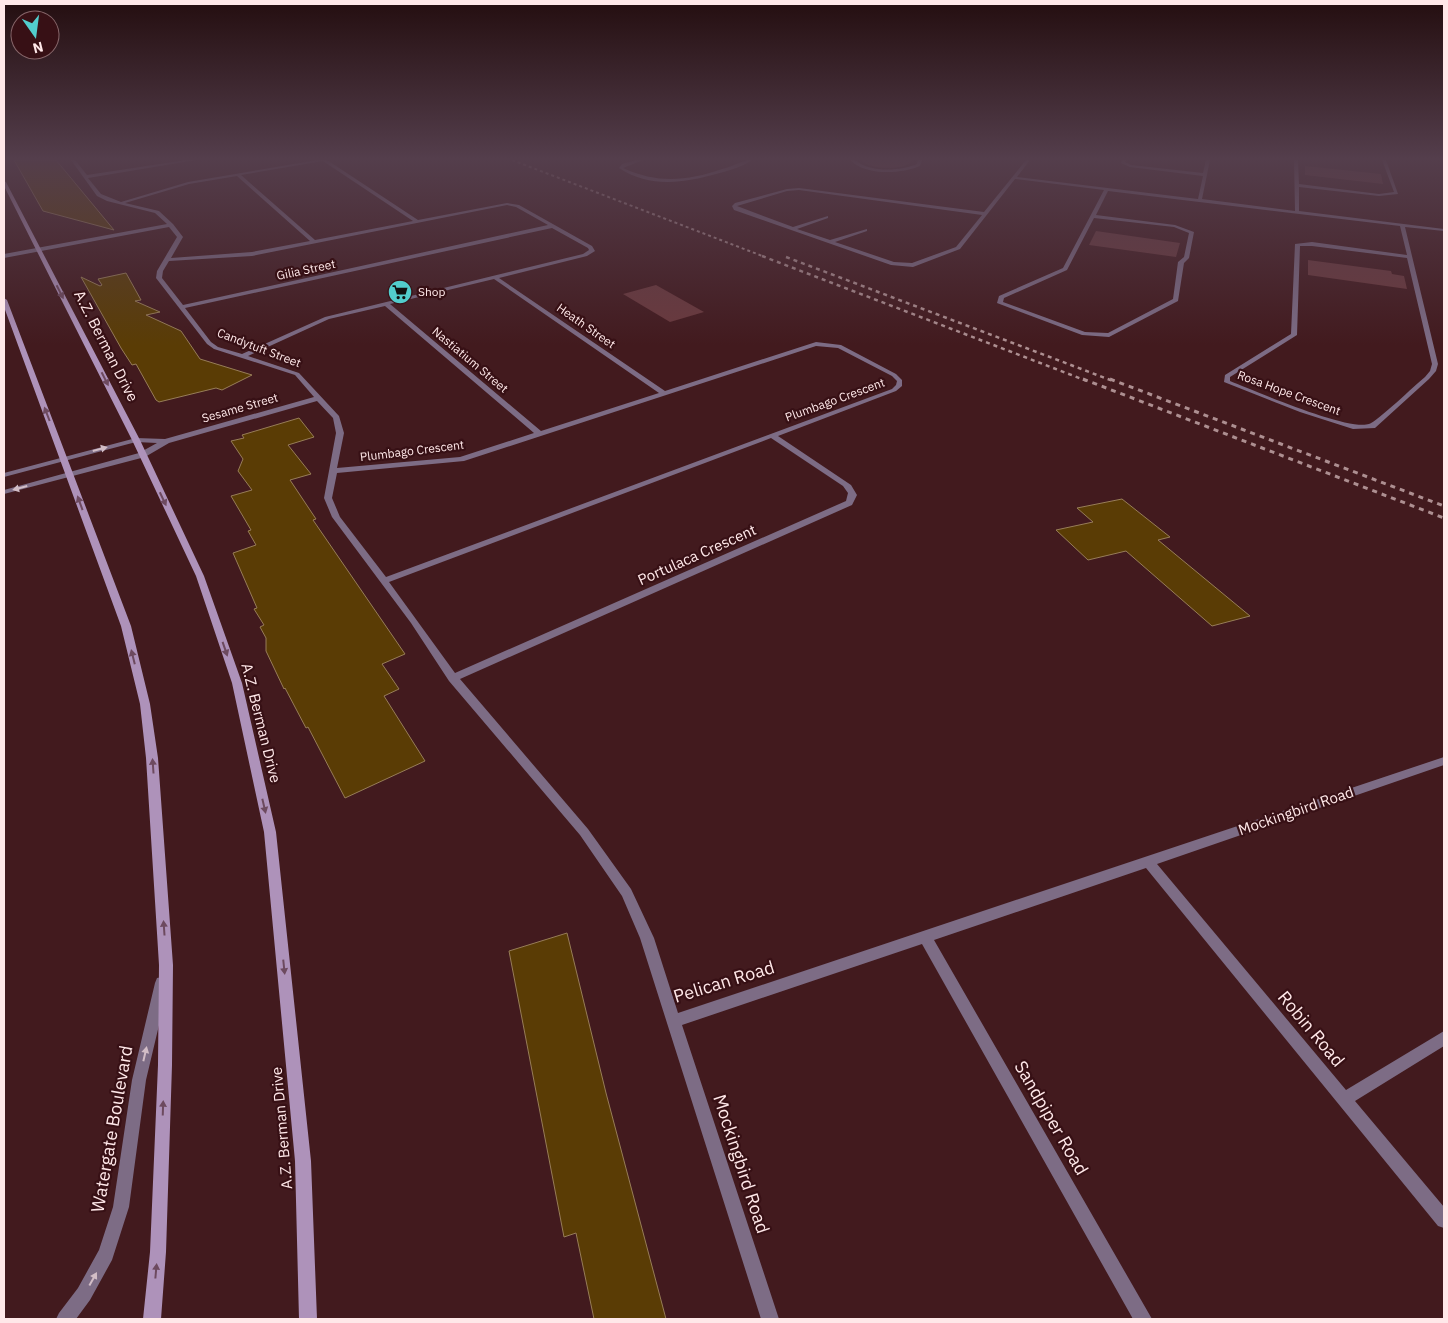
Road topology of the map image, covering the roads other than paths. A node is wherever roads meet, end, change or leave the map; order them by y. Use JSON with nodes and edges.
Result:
{"nodes":[{"id":1,"x":24,"y":222,"type":"edge"},
{"id":2,"x":167,"y":222,"type":"edge"},
{"id":3,"x":291,"y":222,"type":"edge"},
{"id":4,"x":416,"y":222,"type":"edge"},
{"id":5,"x":545,"y":222,"type":"edge"},
{"id":6,"x":772,"y":222,"type":"edge"},
{"id":7,"x":813,"y":222,"type":"edge"},
{"id":8,"x":980,"y":222,"type":"edge"},
{"id":9,"x":1090,"y":222,"type":"edge"},
{"id":10,"x":1140,"y":222,"type":"edge"},
{"id":11,"x":1376,"y":222,"type":"edge"},
{"id":12,"x":171,"y":225,"type":"junction"},
{"id":13,"x":1402,"y":225,"type":"junction"},
{"id":14,"x":552,"y":226,"type":"junction"},
{"id":15,"x":792,"y":229,"type":"junction"},
{"id":16,"x":865,"y":230,"type":"dead end"},
{"id":17,"x":1444,"y":230,"type":"edge"},
{"id":18,"x":314,"y":242,"type":"junction"},
{"id":19,"x":830,"y":242,"type":"junction"},
{"id":20,"x":37,"y":249,"type":"junction"},
{"id":21,"x":4,"y":256,"type":"edge"},
{"id":22,"x":1410,"y":257,"type":"junction"},
{"id":23,"x":166,"y":260,"type":"junction"},
{"id":24,"x":495,"y":277,"type":"junction"},
{"id":25,"x":4,"y":300,"type":"edge"},
{"id":26,"x":385,"y":303,"type":"junction"},
{"id":27,"x":182,"y":308,"type":"junction"},
{"id":28,"x":244,"y":356,"type":"junction"},
{"id":29,"x":664,"y":393,"type":"junction"},
{"id":30,"x":319,"y":398,"type":"junction"},
{"id":31,"x":540,"y":434,"type":"junction"},
{"id":32,"x":771,"y":435,"type":"junction"},
{"id":33,"x":136,"y":440,"type":"junction"},
{"id":34,"x":166,"y":441,"type":"junction"},
{"id":35,"x":142,"y":455,"type":"junction"},
{"id":36,"x":65,"y":459,"type":"junction"},
{"id":37,"x":332,"y":471,"type":"junction"},
{"id":38,"x":70,"y":474,"type":"junction"},
{"id":39,"x":4,"y":475,"type":"edge"},
{"id":40,"x":4,"y":492,"type":"edge"},
{"id":41,"x":383,"y":581,"type":"junction"},
{"id":42,"x":453,"y":678,"type":"junction"},
{"id":43,"x":1444,"y":761,"type":"edge"},
{"id":44,"x":1148,"y":862,"type":"junction"},
{"id":45,"x":925,"y":936,"type":"junction"},
{"id":46,"x":166,"y":965,"type":"junction"},
{"id":47,"x":674,"y":1020,"type":"junction"},
{"id":48,"x":1444,"y":1038,"type":"edge"},
{"id":49,"x":1345,"y":1099,"type":"junction"},
{"id":50,"x":1444,"y":1220,"type":"edge"},
{"id":51,"x":66,"y":1319,"type":"edge"},
{"id":52,"x":152,"y":1319,"type":"edge"},
{"id":53,"x":308,"y":1319,"type":"edge"},
{"id":54,"x":770,"y":1319,"type":"edge"},
{"id":55,"x":1143,"y":1319,"type":"edge"}],
"edges":[{"from":1,"to":20,"type":"main road","name":"A.Z. Berman Drive"},
{"from":2,"to":12,"type":"street"},
{"from":3,"to":18,"type":"street"},
{"from":4,"to":18,"type":"street"},
{"from":5,"to":14,"type":"street"},
{"from":6,"to":15,"type":"street"},
{"from":7,"to":15,"type":"street"},
{"from":8,"to":19,"type":"street"},
{"from":9,"to":10,"type":"street"},
{"from":11,"to":13,"type":"street"},
{"from":12,"to":20,"type":"street"},
{"from":12,"to":23,"type":"street","name":"Candytuft Street"},
{"from":13,"to":17,"type":"street"},
{"from":13,"to":22,"type":"street","name":"Rosa Hope Crescent"},
{"from":14,"to":24,"type":"street"},
{"from":14,"to":27,"type":"street","name":"Gilia Street"},
{"from":15,"to":19,"type":"street"},
{"from":16,"to":19,"type":"street"},
{"from":18,"to":23,"type":"street"},
{"from":20,"to":21,"type":"street"},
{"from":20,"to":33,"type":"main road","name":"A.Z. Berman Drive","one_way":true},
{"from":22,"to":22,"type":"street","name":"Rosa Hope Crescent"},
{"from":23,"to":27,"type":"street","name":"Candytuft Street"},
{"from":24,"to":26,"type":"street"},
{"from":24,"to":29,"type":"street","name":"Heath Street"},
{"from":36,"to":25,"type":"main road","one_way":true},
{"from":26,"to":28,"type":"street"},
{"from":26,"to":31,"type":"street","name":"Nastiatium Street"},
{"from":27,"to":28,"type":"street","name":"Candytuft Street"},
{"from":28,"to":30,"type":"street","name":"Candytuft Street"},
{"from":29,"to":31,"type":"street","name":"Plumbago Crescent"},
{"from":29,"to":32,"type":"street","name":"Plumbago Crescent"},
{"from":30,"to":34,"type":"street","name":"Sesame Street"},
{"from":30,"to":37,"type":"street","name":"Candytuft Street"},
{"from":31,"to":37,"type":"street","name":"Plumbago Crescent"},
{"from":32,"to":41,"type":"street","name":"Plumbago Crescent"},
{"from":32,"to":42,"type":"street","name":"Portulaca Crescent"},
{"from":33,"to":34,"type":"street","name":"Sesame Street"},
{"from":33,"to":35,"type":"main road","name":"A.Z. Berman Drive"},
{"from":36,"to":33,"type":"street","name":"Sesame Street","one_way":true},
{"from":34,"to":35,"type":"street","name":"Sesame Street"},
{"from":35,"to":38,"type":"street","name":"Sesame Street"},
{"from":35,"to":53,"type":"main road","name":"A.Z. Berman Drive","one_way":true},
{"from":36,"to":38,"type":"main road"},
{"from":36,"to":39,"type":"street","name":"Sesame Street"},
{"from":37,"to":41,"type":"street","name":"Candytuft Street"},
{"from":38,"to":40,"type":"street","name":"Sesame Street","one_way":true},
{"from":46,"to":38,"type":"main road","one_way":true},
{"from":41,"to":42,"type":"street","name":"Candytuft Street"},
{"from":42,"to":47,"type":"street","name":"Pelican Road"},
{"from":43,"to":44,"type":"street","name":"Mockingbird Road"},
{"from":44,"to":45,"type":"street","name":"Pelican Road"},
{"from":44,"to":49,"type":"street","name":"Robin Road"},
{"from":45,"to":47,"type":"street","name":"Pelican Road"},
{"from":45,"to":55,"type":"street","name":"Sandpiper Road"},
{"from":51,"to":46,"type":"street","name":"Watergate Boulevard","one_way":true},
{"from":52,"to":46,"type":"main road","one_way":true},
{"from":47,"to":54,"type":"street","name":"Mockingbird Road"},
{"from":48,"to":49,"type":"street"},
{"from":49,"to":50,"type":"street","name":"Robin Road"}]}
